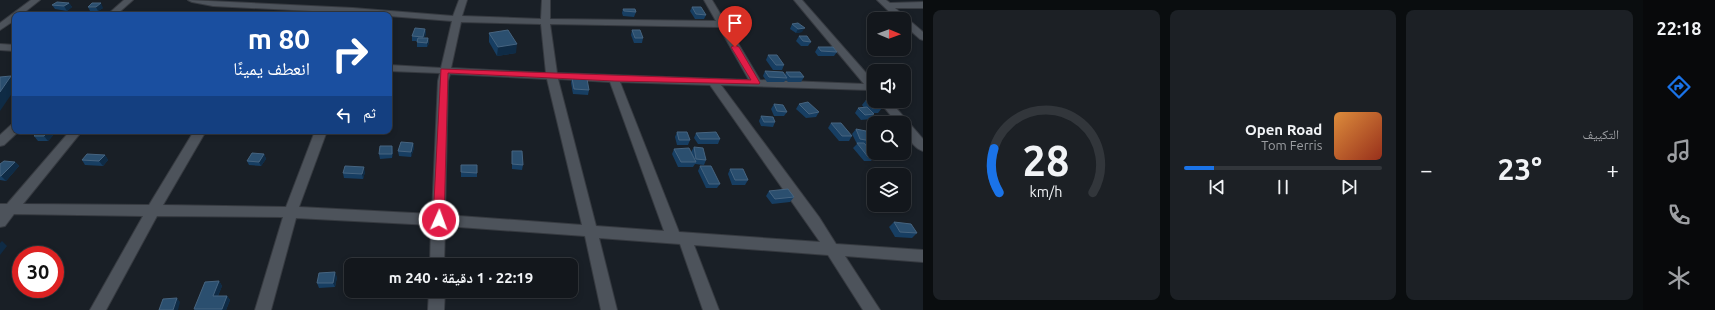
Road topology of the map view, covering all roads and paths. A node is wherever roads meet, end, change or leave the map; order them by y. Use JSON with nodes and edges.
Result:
{"nodes":[{"id":1,"x":36,"y":0,"type":"edge"},
{"id":2,"x":129,"y":0,"type":"edge"},
{"id":3,"x":192,"y":0,"type":"edge"},
{"id":4,"x":301,"y":0,"type":"edge"},
{"id":5,"x":360,"y":0,"type":"edge"},
{"id":6,"x":463,"y":0,"type":"edge"},
{"id":7,"x":546,"y":0,"type":"edge"},
{"id":8,"x":708,"y":0,"type":"edge"},
{"id":9,"x":798,"y":0,"type":"edge"},
{"id":10,"x":884,"y":3,"type":"edge"},
{"id":11,"x":923,"y":5,"type":"edge"},
{"id":12,"x":287,"y":10,"type":"edge"},
{"id":13,"x":353,"y":11,"type":"junction"},
{"id":14,"x":21,"y":12,"type":"edge"},
{"id":15,"x":115,"y":12,"type":"edge"},
{"id":16,"x":368,"y":12,"type":"edge"},
{"id":17,"x":894,"y":12,"type":"edge"},
{"id":18,"x":392,"y":14,"type":"edge"},
{"id":19,"x":457,"y":18,"type":"junction"},
{"id":20,"x":12,"y":19,"type":"edge"},
{"id":21,"x":545,"y":22,"type":"junction"},
{"id":22,"x":721,"y":24,"type":"junction"},
{"id":23,"x":0,"y":27,"type":"edge"},
{"id":24,"x":911,"y":27,"type":"edge"},
{"id":25,"x":923,"y":37,"type":"edge"},
{"id":26,"x":0,"y":47,"type":"edge"},
{"id":27,"x":12,"y":48,"type":"edge"},
{"id":28,"x":392,"y":68,"type":"edge"},
{"id":29,"x":444,"y":71,"type":"junction"},
{"id":30,"x":551,"y":76,"type":"junction"},
{"id":31,"x":614,"y":79,"type":"junction"},
{"id":32,"x":867,"y":81,"type":"edge"},
{"id":33,"x":713,"y":82,"type":"junction"},
{"id":34,"x":756,"y":83,"type":"junction"},
{"id":35,"x":867,"y":88,"type":"edge"},
{"id":36,"x":890,"y":108,"type":"edge"},
{"id":37,"x":896,"y":116,"type":"edge"},
{"id":38,"x":12,"y":131,"type":"edge"},
{"id":39,"x":911,"y":133,"type":"edge"},
{"id":40,"x":73,"y":134,"type":"edge"},
{"id":41,"x":198,"y":134,"type":"edge"},
{"id":42,"x":320,"y":134,"type":"edge"},
{"id":43,"x":0,"y":142,"type":"edge"},
{"id":44,"x":923,"y":147,"type":"edge"},
{"id":45,"x":6,"y":209,"type":"edge"},
{"id":46,"x":153,"y":210,"type":"junction"},
{"id":47,"x":291,"y":212,"type":"junction"},
{"id":48,"x":439,"y":220,"type":"junction"},
{"id":49,"x":0,"y":222,"type":"edge"},
{"id":50,"x":592,"y":232,"type":"junction"},
{"id":51,"x":679,"y":238,"type":"junction"},
{"id":52,"x":833,"y":248,"type":"junction"},
{"id":53,"x":923,"y":256,"type":"edge"},
{"id":54,"x":437,"y":258,"type":"edge"},
{"id":55,"x":437,"y":298,"type":"edge"},
{"id":56,"x":98,"y":310,"type":"edge"},
{"id":57,"x":263,"y":310,"type":"edge"},
{"id":58,"x":436,"y":310,"type":"edge"},
{"id":59,"x":609,"y":310,"type":"edge"},
{"id":60,"x":711,"y":310,"type":"edge"},
{"id":61,"x":872,"y":310,"type":"edge"}],
"edges":[{"from":1,"to":14,"type":"street"},
{"from":2,"to":15,"type":"street"},
{"from":3,"to":12,"type":"street"},
{"from":4,"to":12,"type":"street"},
{"from":5,"to":13,"type":"street"},
{"from":6,"to":19,"type":"street"},
{"from":7,"to":21,"type":"street"},
{"from":8,"to":22,"type":"street"},
{"from":9,"to":32,"type":"street"},
{"from":10,"to":11,"type":"street"},
{"from":10,"to":17,"type":"street"},
{"from":12,"to":13,"type":"street"},
{"from":13,"to":16,"type":"street"},
{"from":18,"to":19,"type":"street"},
{"from":19,"to":21,"type":"street"},
{"from":19,"to":29,"type":"street"},
{"from":20,"to":23,"type":"street"},
{"from":21,"to":22,"type":"street"},
{"from":21,"to":30,"type":"street"},
{"from":22,"to":34,"type":"street"},
{"from":24,"to":25,"type":"street"},
{"from":26,"to":27,"type":"street"},
{"from":28,"to":29,"type":"street"},
{"from":29,"to":30,"type":"street"},
{"from":29,"to":48,"type":"street"},
{"from":30,"to":31,"type":"street"},
{"from":30,"to":50,"type":"street"},
{"from":31,"to":33,"type":"street"},
{"from":31,"to":51,"type":"street"},
{"from":33,"to":34,"type":"street"},
{"from":33,"to":52,"type":"street"},
{"from":34,"to":35,"type":"street"},
{"from":36,"to":37,"type":"street"},
{"from":38,"to":43,"type":"street"},
{"from":39,"to":44,"type":"street"},
{"from":40,"to":45,"type":"street"},
{"from":41,"to":46,"type":"street"},
{"from":42,"to":47,"type":"street"},
{"from":45,"to":46,"type":"street"},
{"from":45,"to":49,"type":"street"},
{"from":46,"to":47,"type":"street"},
{"from":46,"to":56,"type":"street"},
{"from":47,"to":48,"type":"street"},
{"from":47,"to":57,"type":"street"},
{"from":48,"to":50,"type":"street"},
{"from":48,"to":54,"type":"street"},
{"from":50,"to":51,"type":"street"},
{"from":50,"to":59,"type":"street"},
{"from":51,"to":52,"type":"street"},
{"from":51,"to":60,"type":"street"},
{"from":52,"to":53,"type":"street"},
{"from":52,"to":61,"type":"street"},
{"from":55,"to":58,"type":"street"}]}
